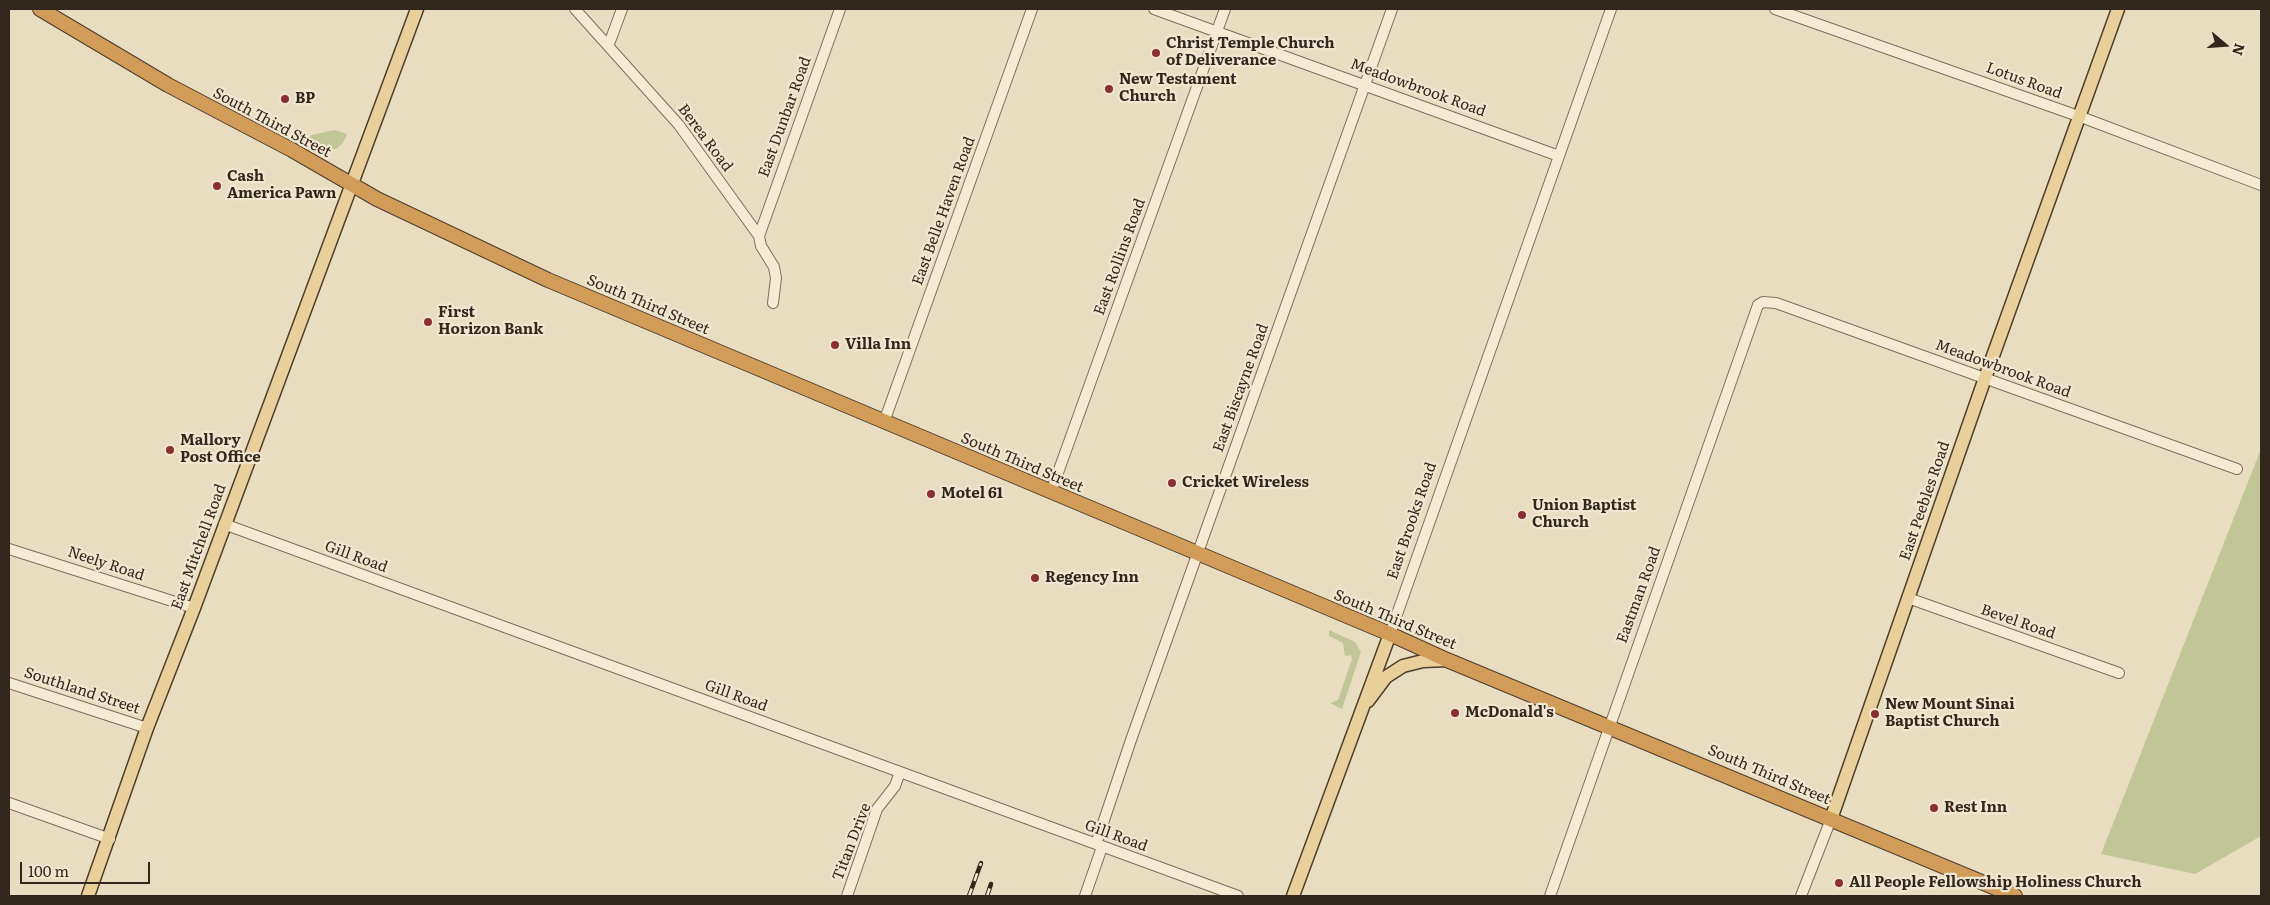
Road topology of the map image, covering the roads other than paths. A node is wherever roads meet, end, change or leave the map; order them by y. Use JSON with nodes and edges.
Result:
{"nodes":[{"id":1,"x":40,"y":9,"type":"edge"},
{"id":2,"x":417,"y":9,"type":"edge"},
{"id":3,"x":576,"y":9,"type":"edge"},
{"id":4,"x":622,"y":9,"type":"edge"},
{"id":5,"x":840,"y":9,"type":"edge"},
{"id":6,"x":1032,"y":9,"type":"edge"},
{"id":7,"x":1154,"y":9,"type":"edge"},
{"id":8,"x":1225,"y":9,"type":"edge"},
{"id":9,"x":1392,"y":9,"type":"edge"},
{"id":10,"x":1611,"y":9,"type":"edge"},
{"id":11,"x":1775,"y":9,"type":"edge"},
{"id":12,"x":2118,"y":9,"type":"edge"},
{"id":13,"x":1217,"y":32,"type":"junction"},
{"id":14,"x":609,"y":44,"type":"junction"},
{"id":15,"x":1366,"y":84,"type":"junction"},
{"id":16,"x":2081,"y":117,"type":"junction"},
{"id":17,"x":1559,"y":156,"type":"junction"},
{"id":18,"x":352,"y":184,"type":"junction"},
{"id":19,"x":2261,"y":185,"type":"edge"},
{"id":20,"x":759,"y":236,"type":"junction"},
{"id":21,"x":773,"y":303,"type":"dead end"},
{"id":22,"x":1758,"y":305,"type":"joint"},
{"id":23,"x":1984,"y":378,"type":"junction"},
{"id":24,"x":884,"y":422,"type":"junction"},
{"id":25,"x":2237,"y":468,"type":"dead end"},
{"id":26,"x":1050,"y":492,"type":"junction"},
{"id":27,"x":224,"y":524,"type":"junction"},
{"id":28,"x":9,"y":549,"type":"edge"},
{"id":29,"x":1198,"y":554,"type":"junction"},
{"id":30,"x":1908,"y":598,"type":"junction"},
{"id":31,"x":194,"y":608,"type":"junction"},
{"id":32,"x":1390,"y":634,"type":"junction"},
{"id":33,"x":1447,"y":660,"type":"junction"},
{"id":34,"x":2119,"y":673,"type":"dead end"},
{"id":35,"x":9,"y":684,"type":"edge"},
{"id":36,"x":1359,"y":713,"type":"junction"},
{"id":37,"x":1609,"y":726,"type":"junction"},
{"id":38,"x":146,"y":728,"type":"junction"},
{"id":39,"x":900,"y":772,"type":"junction"},
{"id":40,"x":9,"y":803,"type":"edge"},
{"id":41,"x":1831,"y":819,"type":"junction"},
{"id":42,"x":110,"y":839,"type":"junction"},
{"id":43,"x":1099,"y":846,"type":"junction"},
{"id":44,"x":88,"y":896,"type":"edge"},
{"id":45,"x":848,"y":896,"type":"edge"},
{"id":46,"x":1085,"y":896,"type":"edge"},
{"id":47,"x":1238,"y":896,"type":"edge"},
{"id":48,"x":1293,"y":896,"type":"edge"},
{"id":49,"x":1550,"y":896,"type":"edge"},
{"id":50,"x":1801,"y":896,"type":"edge"},
{"id":51,"x":2015,"y":896,"type":"edge"}],
"edges":[{"from":1,"to":18,"type":"highway","name":"South Third Street"},
{"from":2,"to":18,"type":"main road","name":"East Mitchell Road"},
{"from":3,"to":14,"type":"street","name":"Berea Road"},
{"from":4,"to":14,"type":"street"},
{"from":5,"to":20,"type":"street","name":"East Dunbar Road"},
{"from":6,"to":24,"type":"street","name":"East Belle Haven Road"},
{"from":7,"to":13,"type":"street","name":"Meadowbrook Road"},
{"from":8,"to":13,"type":"street","name":"East Rollins Road"},
{"from":9,"to":15,"type":"street","name":"East Biscayne Road"},
{"from":10,"to":17,"type":"street","name":"East Brooks Road"},
{"from":11,"to":16,"type":"street","name":"Lotus Road"},
{"from":12,"to":16,"type":"main road","name":"East Peebles Road"},
{"from":13,"to":15,"type":"street","name":"Meadowbrook Road"},
{"from":13,"to":26,"type":"street","name":"East Rollins Road"},
{"from":14,"to":20,"type":"street","name":"Berea Road"},
{"from":15,"to":17,"type":"street","name":"Meadowbrook Road"},
{"from":15,"to":29,"type":"street","name":"East Biscayne Road"},
{"from":16,"to":19,"type":"street","name":"Lotus Road"},
{"from":16,"to":23,"type":"main road","name":"East Peebles Road"},
{"from":17,"to":32,"type":"street","name":"East Brooks Road"},
{"from":18,"to":24,"type":"highway","name":"South Third Street"},
{"from":18,"to":27,"type":"main road","name":"East Mitchell Road"},
{"from":20,"to":21,"type":"street","name":"Berea Road"},
{"from":22,"to":23,"type":"street","name":"Meadowbrook Road"},
{"from":22,"to":37,"type":"street","name":"Eastman Road"},
{"from":23,"to":25,"type":"street","name":"Meadowbrook Road"},
{"from":23,"to":30,"type":"main road","name":"East Peebles Road"},
{"from":24,"to":26,"type":"highway","name":"South Third Street"},
{"from":26,"to":29,"type":"highway","name":"South Third Street"},
{"from":27,"to":31,"type":"main road","name":"East Mitchell Road"},
{"from":27,"to":39,"type":"street","name":"Gill Road"},
{"from":28,"to":31,"type":"street","name":"Neely Road"},
{"from":29,"to":32,"type":"highway","name":"South Third Street"},
{"from":29,"to":43,"type":"street","name":"East Biscayne Road"},
{"from":30,"to":34,"type":"street","name":"Bevel Road"},
{"from":30,"to":41,"type":"main road","name":"East Peebles Road"},
{"from":31,"to":38,"type":"main road","name":"East Mitchell Road"},
{"from":32,"to":33,"type":"highway","name":"South Third Street"},
{"from":32,"to":36,"type":"main road","name":"East Brooks Road"},
{"from":33,"to":36,"type":"main road"},
{"from":33,"to":37,"type":"highway","name":"South Third Street"},
{"from":35,"to":38,"type":"street","name":"Southland Street"},
{"from":36,"to":48,"type":"main road","name":"East Brooks Road"},
{"from":37,"to":41,"type":"highway","name":"South Third Street"},
{"from":37,"to":49,"type":"street","name":"Eastman Road"},
{"from":38,"to":42,"type":"main road","name":"East Mitchell Road"},
{"from":39,"to":43,"type":"street","name":"Gill Road"},
{"from":39,"to":45,"type":"street","name":"Titan Drive"},
{"from":40,"to":42,"type":"street"},
{"from":41,"to":50,"type":"street","name":"East Peebles Road"},
{"from":41,"to":51,"type":"highway","name":"South Third Street"},
{"from":42,"to":44,"type":"main road","name":"East Mitchell Road"},
{"from":43,"to":46,"type":"street","name":"East Biscayne Road"},
{"from":43,"to":47,"type":"street","name":"Gill Road"}]}
